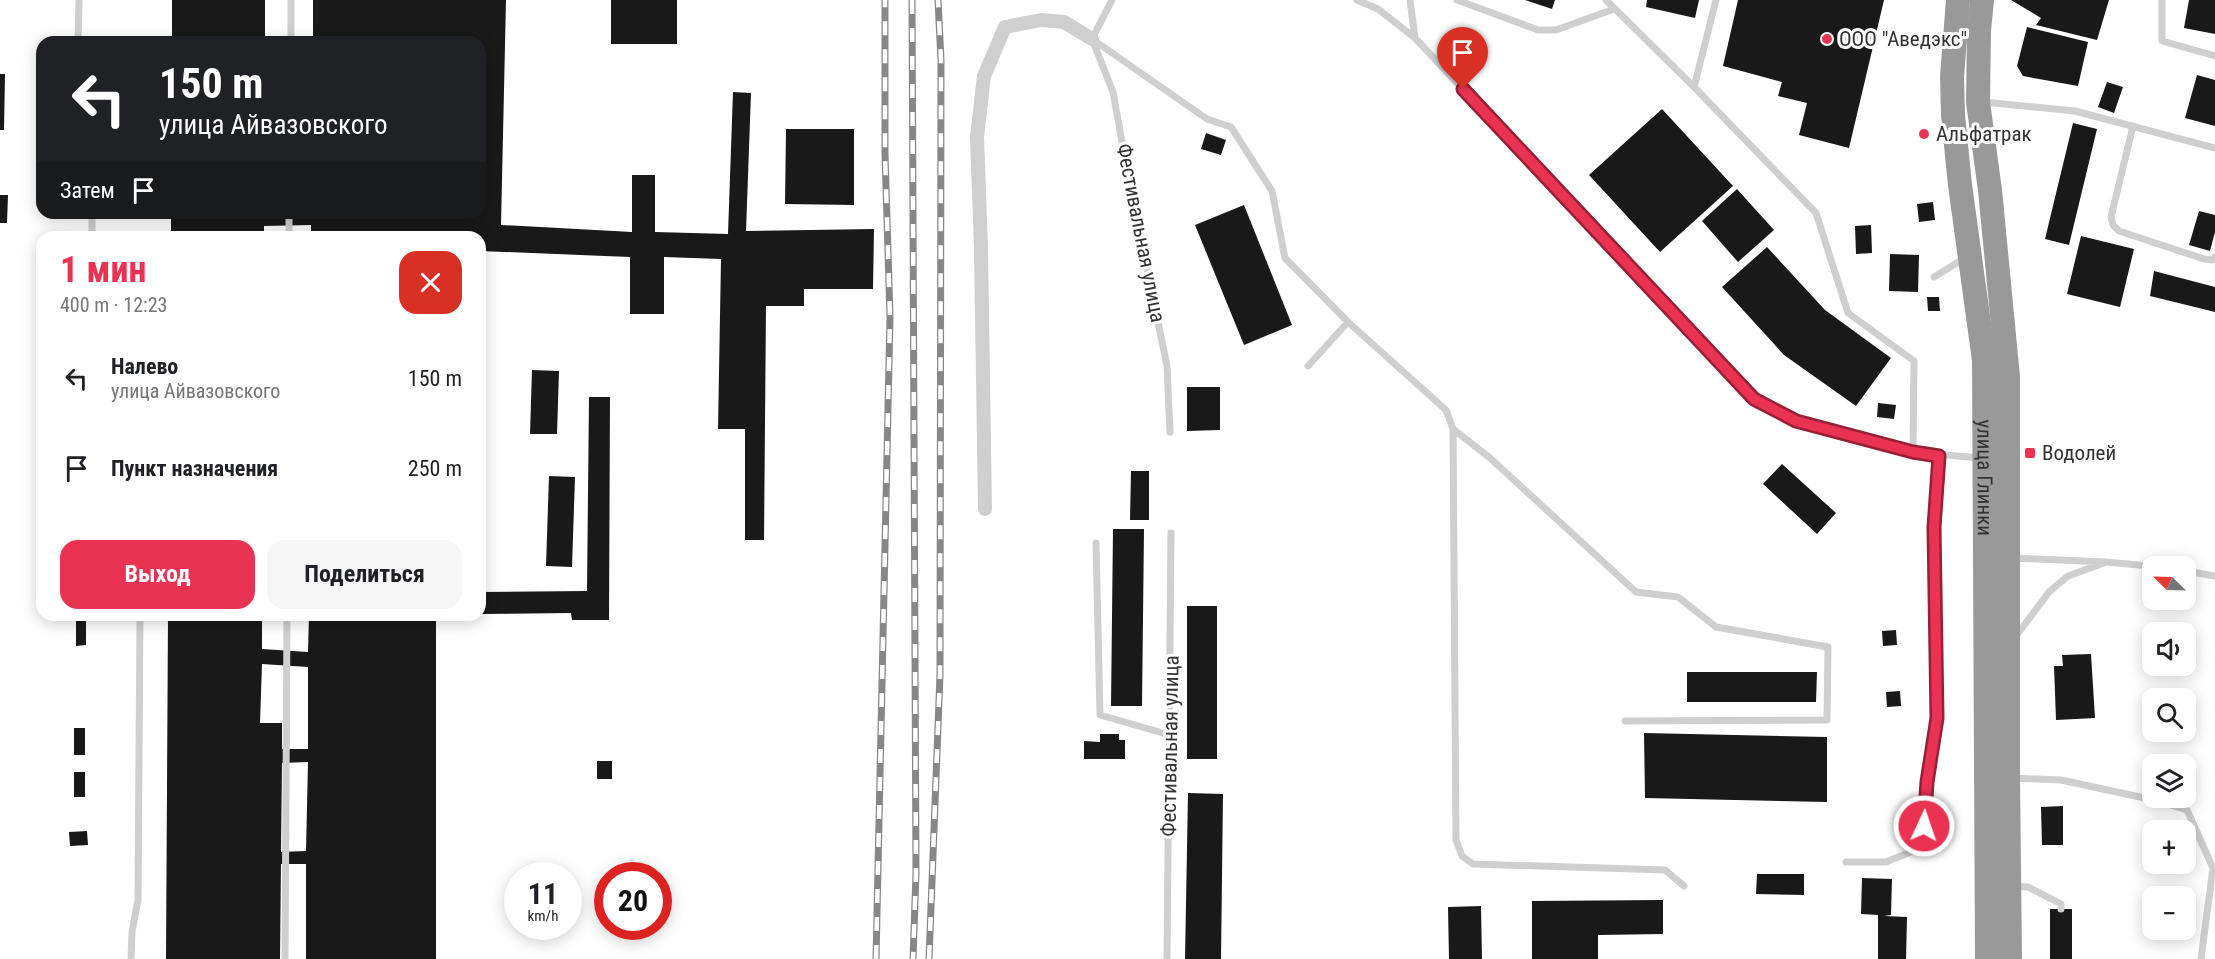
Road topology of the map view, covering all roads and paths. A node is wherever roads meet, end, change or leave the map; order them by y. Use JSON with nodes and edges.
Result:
{"nodes":[{"id":1,"x":79,"y":0,"type":"edge"},
{"id":2,"x":291,"y":0,"type":"edge"},
{"id":3,"x":1112,"y":0,"type":"edge"},
{"id":4,"x":1357,"y":0,"type":"edge"},
{"id":5,"x":1410,"y":0,"type":"edge"},
{"id":6,"x":1457,"y":0,"type":"edge"},
{"id":7,"x":1606,"y":0,"type":"edge"},
{"id":8,"x":1716,"y":0,"type":"edge"},
{"id":9,"x":1958,"y":0,"type":"edge"},
{"id":10,"x":1982,"y":0,"type":"edge"},
{"id":11,"x":2162,"y":0,"type":"edge"},
{"id":12,"x":1614,"y":9,"type":"junction"},
{"id":13,"x":78,"y":36,"type":"edge"},
{"id":14,"x":291,"y":36,"type":"edge"},
{"id":15,"x":1415,"y":38,"type":"junction"},
{"id":16,"x":1092,"y":39,"type":"junction"},
{"id":17,"x":2215,"y":56,"type":"edge"},
{"id":18,"x":1694,"y":87,"type":"junction"},
{"id":19,"x":1978,"y":102,"type":"junction"},
{"id":20,"x":2133,"y":126,"type":"junction"},
{"id":21,"x":2215,"y":148,"type":"edge"},
{"id":22,"x":1970,"y":255,"type":"junction"},
{"id":23,"x":2215,"y":257,"type":"edge"},
{"id":24,"x":1934,"y":277,"type":"dead end"},
{"id":25,"x":1348,"y":322,"type":"junction"},
{"id":26,"x":1308,"y":366,"type":"dead end"},
{"id":27,"x":1453,"y":429,"type":"junction"},
{"id":28,"x":1170,"y":432,"type":"dead end"},
{"id":29,"x":1913,"y":452,"type":"junction"},
{"id":30,"x":1939,"y":456,"type":"junction"},
{"id":31,"x":1985,"y":458,"type":"junction"},
{"id":32,"x":985,"y":509,"type":"dead end"},
{"id":33,"x":1172,"y":533,"type":"dead end"},
{"id":34,"x":1096,"y":543,"type":"dead end"},
{"id":35,"x":1997,"y":557,"type":"junction"},
{"id":36,"x":2106,"y":562,"type":"junction"},
{"id":37,"x":2142,"y":565,"type":"edge"},
{"id":38,"x":2196,"y":573,"type":"edge"},
{"id":39,"x":2215,"y":576,"type":"edge"},
{"id":40,"x":140,"y":621,"type":"edge"},
{"id":41,"x":287,"y":621,"type":"edge"},
{"id":42,"x":2009,"y":646,"type":"junction"},
{"id":43,"x":1625,"y":721,"type":"dead end"},
{"id":44,"x":1170,"y":735,"type":"junction"},
{"id":45,"x":1997,"y":778,"type":"junction"},
{"id":46,"x":1846,"y":862,"type":"dead end"},
{"id":47,"x":1684,"y":886,"type":"dead end"},
{"id":48,"x":2010,"y":886,"type":"junction"},
{"id":49,"x":2061,"y":909,"type":"dead end"},
{"id":50,"x":131,"y":959,"type":"edge"},
{"id":51,"x":285,"y":959,"type":"edge"},
{"id":52,"x":1167,"y":959,"type":"edge"},
{"id":53,"x":1988,"y":959,"type":"edge"},
{"id":54,"x":2010,"y":959,"type":"edge"},
{"id":55,"x":2201,"y":959,"type":"edge"}],
"edges":[{"from":1,"to":13,"type":"lane"},
{"from":2,"to":14,"type":"lane"},
{"from":3,"to":16,"type":"lane"},
{"from":4,"to":15,"type":"lane"},
{"from":5,"to":15,"type":"lane"},
{"from":6,"to":12,"type":"lane"},
{"from":7,"to":12,"type":"lane"},
{"from":8,"to":18,"type":"lane"},
{"from":9,"to":22,"type":"highway","name":"улица Глинки"},
{"from":10,"to":19,"type":"highway","name":"улица Глинки"},
{"from":11,"to":17,"type":"lane"},
{"from":12,"to":18,"type":"lane"},
{"from":15,"to":29,"type":"lane"},
{"from":16,"to":25,"type":"lane"},
{"from":16,"to":28,"type":"lane","name":"Фестивальная улица"},
{"from":16,"to":32,"type":"street"},
{"from":18,"to":29,"type":"lane"},
{"from":19,"to":20,"type":"lane"},
{"from":19,"to":35,"type":"highway","name":"улица Глинки"},
{"from":20,"to":21,"type":"lane"},
{"from":20,"to":23,"type":"lane"},
{"from":22,"to":24,"type":"lane"},
{"from":22,"to":31,"type":"highway","name":"улица Глинки"},
{"from":25,"to":26,"type":"lane"},
{"from":25,"to":27,"type":"lane"},
{"from":27,"to":43,"type":"lane"},
{"from":27,"to":47,"type":"lane"},
{"from":29,"to":30,"type":"lane"},
{"from":30,"to":31,"type":"lane"},
{"from":30,"to":46,"type":"lane"},
{"from":31,"to":35,"type":"highway","name":"улица Глинки"},
{"from":33,"to":44,"type":"lane","name":"Фестивальная улица"},
{"from":34,"to":44,"type":"lane"},
{"from":35,"to":36,"type":"lane"},
{"from":35,"to":42,"type":"highway","name":"улица Глинки"},
{"from":35,"to":45,"type":"highway","name":"улица Глинки"},
{"from":36,"to":37,"type":"lane"},
{"from":36,"to":42,"type":"lane"},
{"from":38,"to":39,"type":"lane"},
{"from":40,"to":50,"type":"lane"},
{"from":41,"to":51,"type":"lane"},
{"from":42,"to":45,"type":"highway","name":"улица Глинки"},
{"from":44,"to":52,"type":"lane","name":"Фестивальная улица"},
{"from":45,"to":48,"type":"highway","name":"улица Глинки"},
{"from":45,"to":53,"type":"highway","name":"улица Глинки"},
{"from":45,"to":55,"type":"lane"},
{"from":48,"to":49,"type":"lane"},
{"from":48,"to":54,"type":"highway","name":"улица Глинки"}]}
